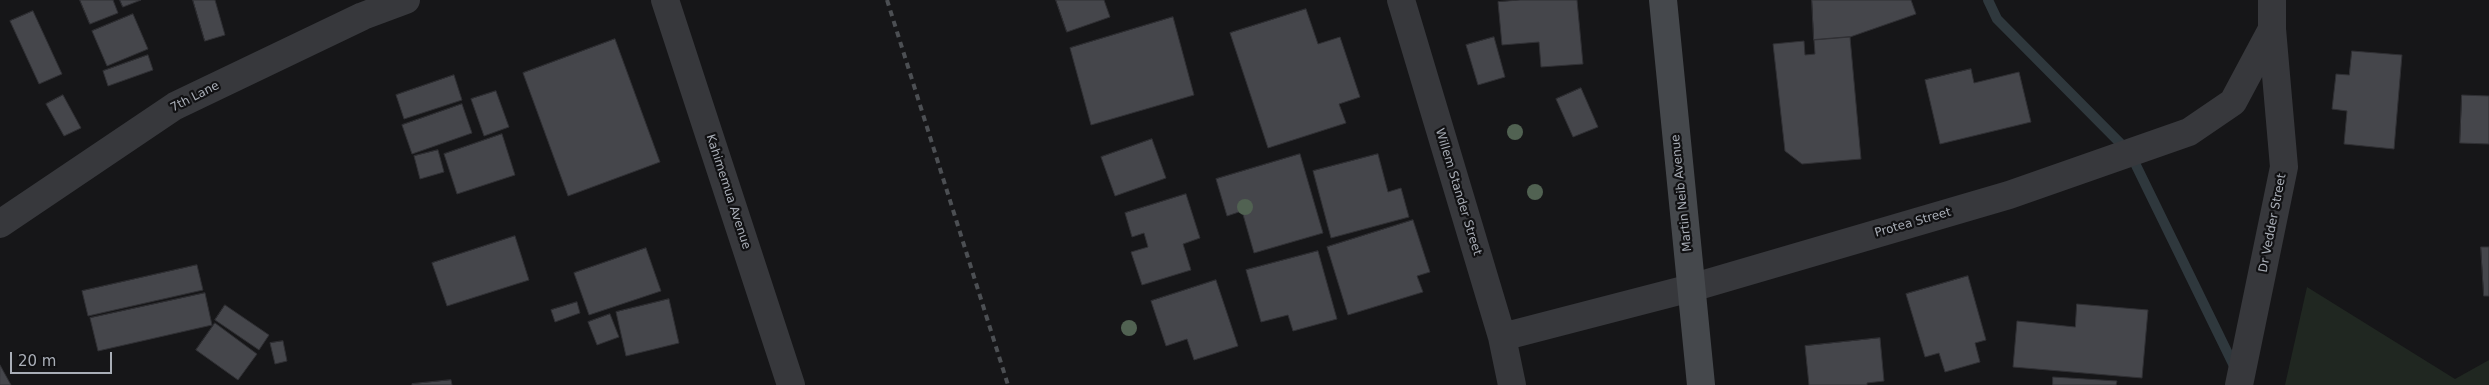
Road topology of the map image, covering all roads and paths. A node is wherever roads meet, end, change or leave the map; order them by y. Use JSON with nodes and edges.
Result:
{"nodes":[{"id":1,"x":406,"y":0,"type":"edge"},
{"id":2,"x":665,"y":0,"type":"edge"},
{"id":3,"x":1401,"y":0,"type":"edge"},
{"id":4,"x":1663,"y":0,"type":"edge"},
{"id":5,"x":2272,"y":0,"type":"edge"},
{"id":6,"x":2272,"y":29,"type":"junction"},
{"id":7,"x":0,"y":224,"type":"edge"},
{"id":8,"x":1691,"y":288,"type":"junction"},
{"id":9,"x":1502,"y":337,"type":"junction"},
{"id":10,"x":791,"y":385,"type":"edge"},
{"id":11,"x":1512,"y":385,"type":"edge"},
{"id":12,"x":1701,"y":385,"type":"edge"},
{"id":13,"x":2239,"y":385,"type":"edge"}],
"edges":[{"from":1,"to":7,"type":"street","name":"7th Lane"},
{"from":2,"to":10,"type":"street","name":"Kahimemua Avenue"},
{"from":3,"to":9,"type":"street","name":"Willem Stander Street"},
{"from":4,"to":8,"type":"main road","name":"Martin Neib Avenue"},
{"from":5,"to":6,"type":"street","name":"Dr Vedder Street"},
{"from":6,"to":8,"type":"street","name":"Protea Street"},
{"from":6,"to":13,"type":"street","name":"Dr Vedder Street"},
{"from":8,"to":9,"type":"street","name":"Protea Street"},
{"from":8,"to":12,"type":"main road","name":"Martin Neib Avenue"},
{"from":9,"to":11,"type":"street","name":"Willem Stander Street"}]}
